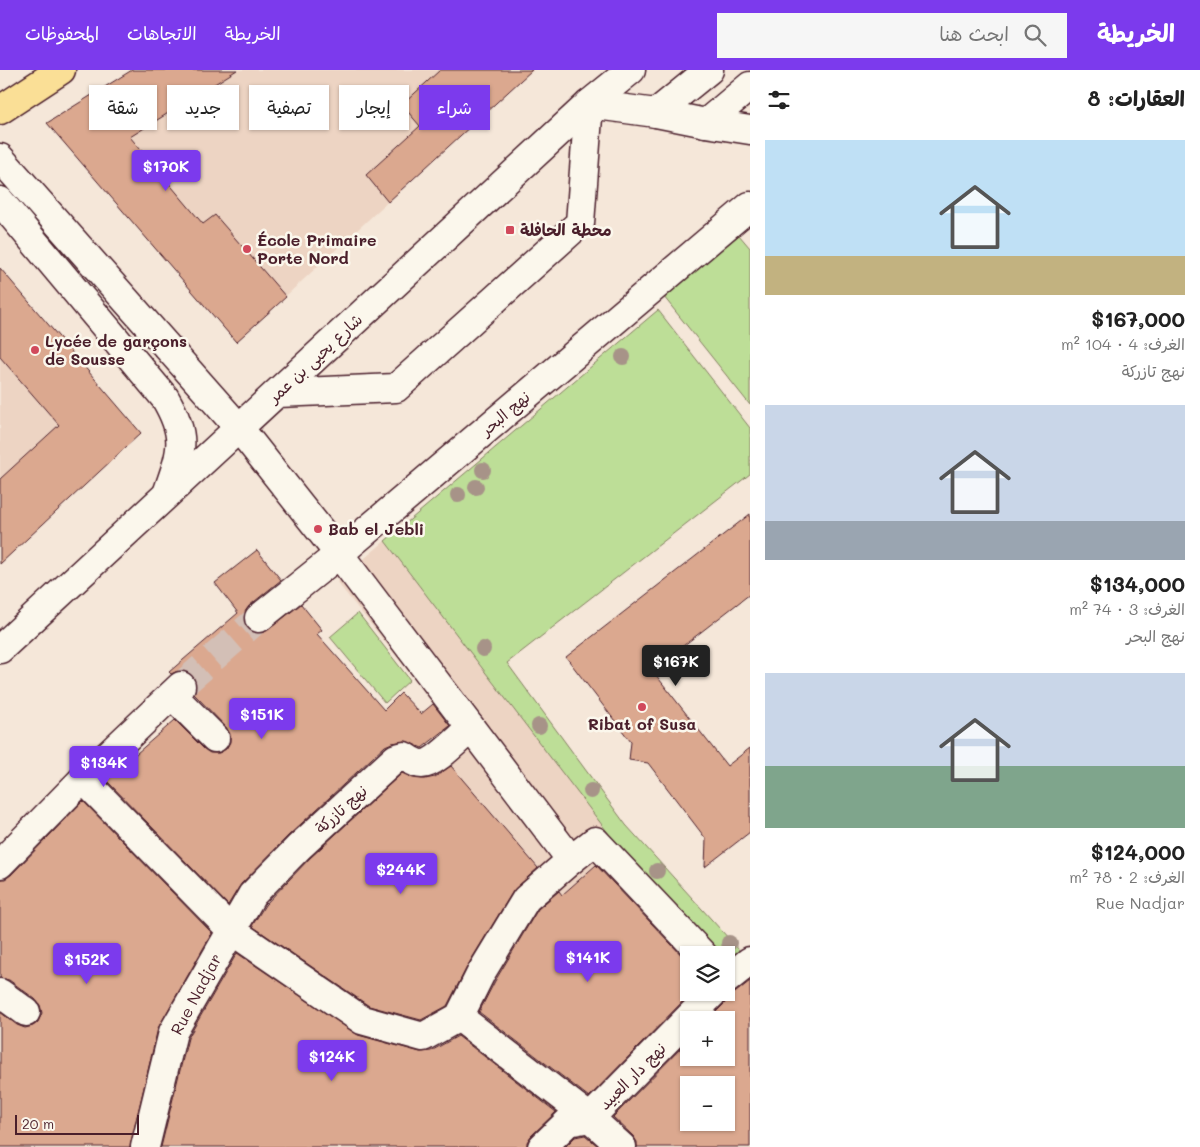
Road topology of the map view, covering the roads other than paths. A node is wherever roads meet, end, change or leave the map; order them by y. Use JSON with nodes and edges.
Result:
{"nodes":[{"id":1,"x":61,"y":70,"type":"edge"},
{"id":2,"x":631,"y":70,"type":"edge"},
{"id":3,"x":709,"y":70,"type":"edge"},
{"id":4,"x":750,"y":86,"type":"edge"},
{"id":5,"x":589,"y":104,"type":"junction"},
{"id":6,"x":0,"y":110,"type":"edge"},
{"id":7,"x":656,"y":112,"type":"junction"},
{"id":8,"x":706,"y":123,"type":"junction"},
{"id":9,"x":750,"y":130,"type":"edge"},
{"id":10,"x":0,"y":158,"type":"edge"},
{"id":11,"x":0,"y":201,"type":"edge"},
{"id":12,"x":748,"y":213,"type":"edge"},
{"id":13,"x":278,"y":393,"type":"junction"},
{"id":14,"x":239,"y":428,"type":"junction"},
{"id":15,"x":166,"y":495,"type":"junction"},
{"id":16,"x":339,"y":554,"type":"junction"},
{"id":17,"x":259,"y":618,"type":"tunnel mouth"},
{"id":18,"x":0,"y":649,"type":"edge"},
{"id":19,"x":471,"y":728,"type":"junction"},
{"id":20,"x":215,"y":738,"type":"dead end"},
{"id":21,"x":83,"y":779,"type":"junction"},
{"id":22,"x":571,"y":860,"type":"junction"},
{"id":23,"x":0,"y":864,"type":"edge"},
{"id":24,"x":231,"y":930,"type":"junction"},
{"id":25,"x":694,"y":946,"type":"edge"},
{"id":26,"x":750,"y":961,"type":"edge"},
{"id":27,"x":735,"y":973,"type":"edge"},
{"id":28,"x":0,"y":993,"type":"edge"},
{"id":29,"x":705,"y":1001,"type":"edge"},
{"id":30,"x":26,"y":1012,"type":"dead end"},
{"id":31,"x":459,"y":1017,"type":"junction"},
{"id":32,"x":590,"y":1118,"type":"junction"},
{"id":33,"x":145,"y":1147,"type":"edge"},
{"id":34,"x":542,"y":1147,"type":"edge"},
{"id":35,"x":622,"y":1147,"type":"edge"}],
"edges":[{"from":1,"to":6,"type":"main road"},
{"from":2,"to":5,"type":"street","name":"شارع يحيى بن عمر"},
{"from":3,"to":7,"type":"street"},
{"from":4,"to":8,"type":"street"},
{"from":5,"to":7,"type":"street"},
{"from":5,"to":13,"type":"street","name":"شارع يحيى بن عمر"},
{"from":5,"to":13,"type":"street"},
{"from":7,"to":8,"type":"street"},
{"from":8,"to":9,"type":"street"},
{"from":10,"to":14,"type":"street"},
{"from":11,"to":15,"type":"street"},
{"from":12,"to":16,"type":"street","name":"نهج البحر"},
{"from":13,"to":14,"type":"street","name":"شارع يحيى بن عمر"},
{"from":14,"to":15,"type":"street","name":"شارع يحيى بن عمر"},
{"from":14,"to":16,"type":"street"},
{"from":15,"to":18,"type":"street","name":"شارع يحيى بن عمر"},
{"from":16,"to":17,"type":"street","name":"نهج البحر"},
{"from":16,"to":19,"type":"street"},
{"from":19,"to":22,"type":"street"},
{"from":19,"to":24,"type":"street","name":"نهج تازركة"},
{"from":20,"to":21,"type":"street"},
{"from":21,"to":23,"type":"street"},
{"from":21,"to":24,"type":"street"},
{"from":22,"to":25,"type":"street"},
{"from":22,"to":31,"type":"street"},
{"from":24,"to":31,"type":"street"},
{"from":24,"to":33,"type":"street","name":"Rue Nadjar"},
{"from":26,"to":27,"type":"street"},
{"from":28,"to":30,"type":"street"},
{"from":29,"to":32,"type":"street","name":"نهج دار العبيد"},
{"from":31,"to":32,"type":"street"},
{"from":32,"to":34,"type":"street","name":"نهج دار العبيد"},
{"from":32,"to":35,"type":"street"}]}
